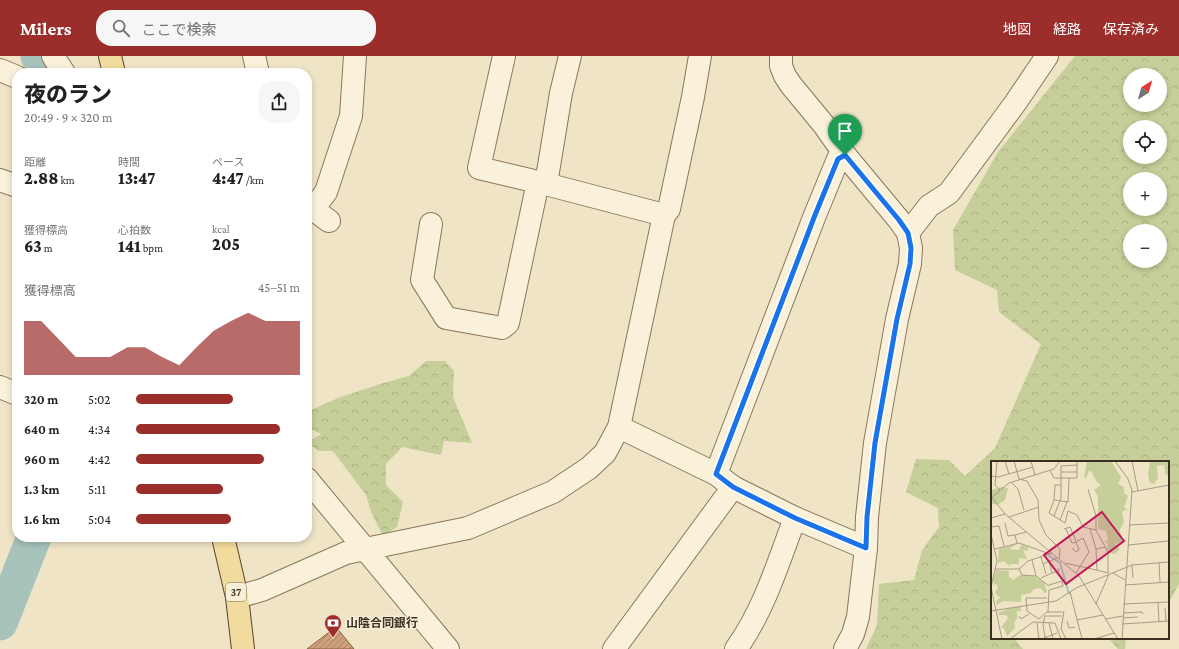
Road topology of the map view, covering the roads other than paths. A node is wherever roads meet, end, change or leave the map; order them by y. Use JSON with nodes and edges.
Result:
{"nodes":[{"id":1,"x":53,"y":56,"type":"edge"},
{"id":2,"x":110,"y":56,"type":"edge"},
{"id":3,"x":254,"y":56,"type":"edge"},
{"id":4,"x":355,"y":56,"type":"edge"},
{"id":5,"x":504,"y":56,"type":"edge"},
{"id":6,"x":570,"y":56,"type":"edge"},
{"id":7,"x":700,"y":56,"type":"edge"},
{"id":8,"x":781,"y":56,"type":"edge"},
{"id":9,"x":1047,"y":56,"type":"edge"},
{"id":10,"x":61,"y":68,"type":"edge"},
{"id":11,"x":113,"y":68,"type":"edge"},
{"id":12,"x":257,"y":68,"type":"edge"},
{"id":13,"x":0,"y":70,"type":"edge"},
{"id":14,"x":12,"y":75,"type":"edge"},
{"id":15,"x":845,"y":155,"type":"junction"},
{"id":16,"x":0,"y":180,"type":"edge"},
{"id":17,"x":542,"y":183,"type":"junction"},
{"id":18,"x":12,"y":184,"type":"edge"},
{"id":19,"x":316,"y":211,"type":"edge"},
{"id":20,"x":664,"y":215,"type":"junction"},
{"id":21,"x":432,"y":224,"type":"dead end"},
{"id":22,"x":908,"y":233,"type":"junction"},
{"id":23,"x":0,"y":387,"type":"edge"},
{"id":24,"x":12,"y":392,"type":"edge"},
{"id":25,"x":619,"y":427,"type":"junction"},
{"id":26,"x":725,"y":481,"type":"junction"},
{"id":27,"x":312,"y":485,"type":"edge"},
{"id":28,"x":795,"y":518,"type":"junction"},
{"id":29,"x":224,"y":542,"type":"edge"},
{"id":30,"x":866,"y":548,"type":"junction"},
{"id":31,"x":365,"y":549,"type":"junction"},
{"id":32,"x":237,"y":597,"type":"junction"},
{"id":33,"x":243,"y":649,"type":"edge"},
{"id":34,"x":448,"y":649,"type":"edge"},
{"id":35,"x":614,"y":649,"type":"edge"},
{"id":36,"x":736,"y":649,"type":"edge"},
{"id":37,"x":845,"y":649,"type":"edge"}],
"edges":[{"from":1,"to":10,"type":"street"},
{"from":2,"to":11,"type":"main road"},
{"from":3,"to":12,"type":"street"},
{"from":4,"to":19,"type":"street"},
{"from":5,"to":17,"type":"street"},
{"from":6,"to":17,"type":"street"},
{"from":7,"to":20,"type":"street"},
{"from":8,"to":15,"type":"street"},
{"from":9,"to":22,"type":"street"},
{"from":13,"to":14,"type":"street"},
{"from":15,"to":22,"type":"street"},
{"from":15,"to":26,"type":"street"},
{"from":16,"to":18,"type":"street"},
{"from":17,"to":20,"type":"street"},
{"from":17,"to":21,"type":"street"},
{"from":20,"to":25,"type":"street"},
{"from":22,"to":30,"type":"street"},
{"from":23,"to":24,"type":"street"},
{"from":25,"to":26,"type":"street"},
{"from":25,"to":31,"type":"street"},
{"from":26,"to":28,"type":"street"},
{"from":26,"to":35,"type":"street"},
{"from":27,"to":31,"type":"street"},
{"from":28,"to":30,"type":"street"},
{"from":28,"to":36,"type":"street"},
{"from":29,"to":32,"type":"main road","number":"37"},
{"from":30,"to":37,"type":"street"},
{"from":31,"to":32,"type":"street"},
{"from":31,"to":34,"type":"street"},
{"from":32,"to":33,"type":"main road","number":"37"}]}
